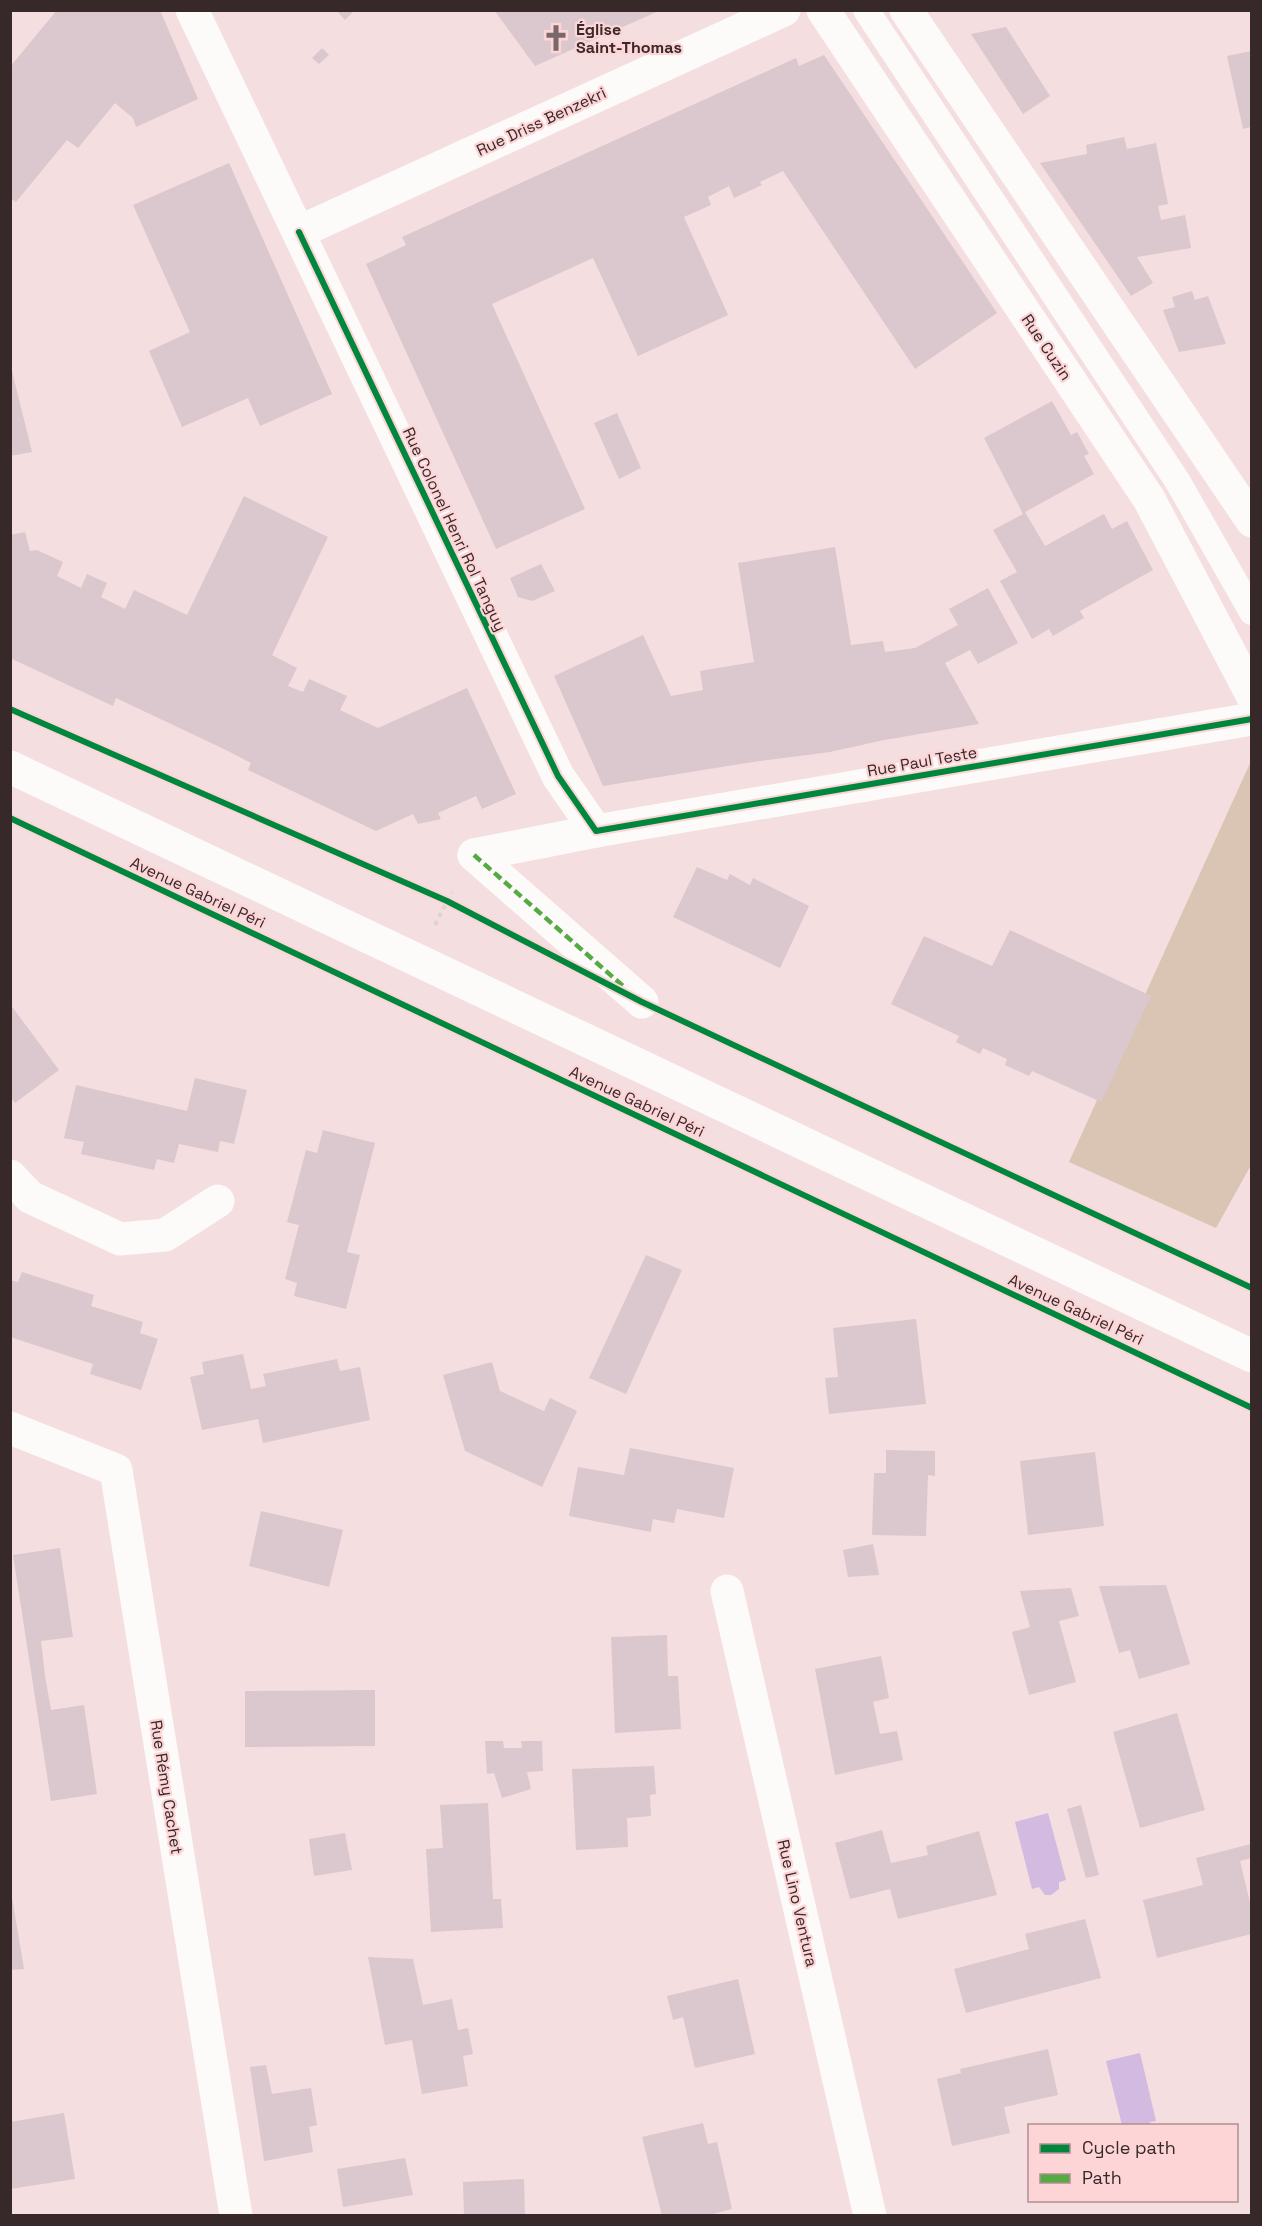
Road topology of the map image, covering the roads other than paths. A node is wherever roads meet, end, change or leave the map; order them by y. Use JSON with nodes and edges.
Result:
{"nodes":[{"id":1,"x":192,"y":10,"type":"edge"},
{"id":2,"x":784,"y":10,"type":"edge"},
{"id":3,"x":823,"y":10,"type":"edge"},
{"id":4,"x":866,"y":10,"type":"edge"},
{"id":5,"x":906,"y":10,"type":"edge"},
{"id":6,"x":299,"y":232,"type":"junction"},
{"id":7,"x":1246,"y":502,"type":"edge"},
{"id":8,"x":1251,"y":612,"type":"edge"},
{"id":9,"x":1251,"y":695,"type":"edge"},
{"id":10,"x":1251,"y":719,"type":"edge"},
{"id":11,"x":10,"y":767,"type":"edge"},
{"id":12,"x":597,"y":831,"type":"junction"},
{"id":13,"x":642,"y":1002,"type":"dead end"},
{"id":14,"x":10,"y":1176,"type":"edge"},
{"id":15,"x":218,"y":1201,"type":"dead end"},
{"id":16,"x":1251,"y":1356,"type":"edge"},
{"id":17,"x":10,"y":1428,"type":"edge"},
{"id":18,"x":727,"y":1591,"type":"dead end"},
{"id":19,"x":236,"y":2216,"type":"edge"},
{"id":20,"x":870,"y":2216,"type":"edge"}],
"edges":[{"from":1,"to":6,"type":"street","name":"Rue Colonel Henri Rol Tanguy"},
{"from":2,"to":6,"type":"street","name":"Rue Driss Benzekri"},
{"from":3,"to":9,"type":"street","name":"Rue Cuzin"},
{"from":4,"to":8,"type":"lane"},
{"from":5,"to":7,"type":"street"},
{"from":6,"to":12,"type":"street","name":"Rue Colonel Henri Rol Tanguy"},
{"from":10,"to":12,"type":"street","name":"Rue Paul Teste"},
{"from":11,"to":16,"type":"street","name":"Avenue Gabriel Péri"},
{"from":12,"to":13,"type":"street","name":"Rue Paul Teste"},
{"from":14,"to":15,"type":"street"},
{"from":17,"to":19,"type":"street","name":"Rue Rémy Cachet"},
{"from":18,"to":20,"type":"street","name":"Rue Lino Ventura"}]}
